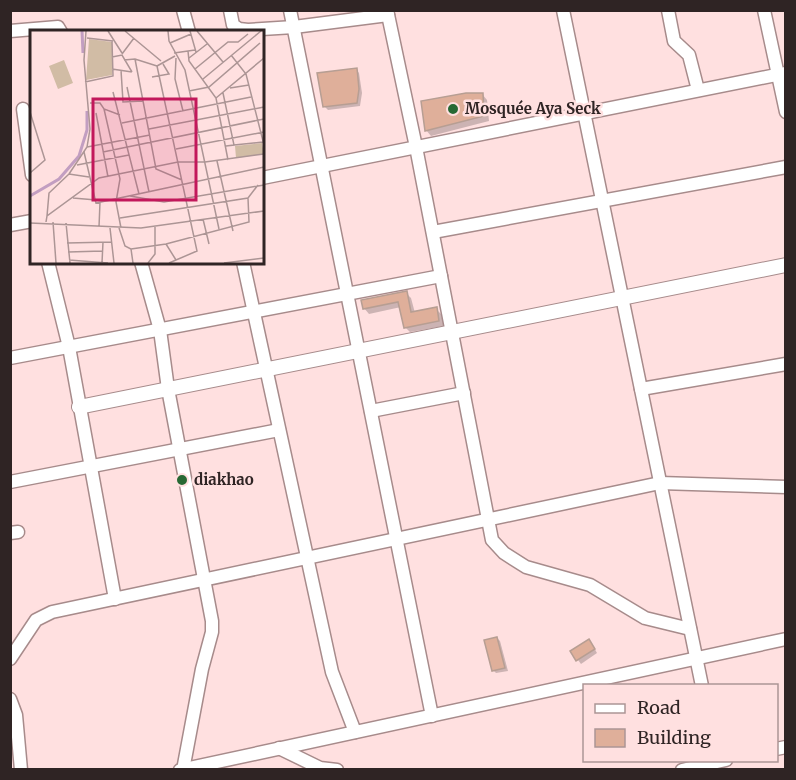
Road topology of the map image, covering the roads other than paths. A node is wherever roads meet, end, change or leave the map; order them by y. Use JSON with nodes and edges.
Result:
{"nodes":[{"id":1,"x":183,"y":10,"type":"edge"},
{"id":2,"x":230,"y":10,"type":"edge"},
{"id":3,"x":290,"y":10,"type":"edge"},
{"id":4,"x":563,"y":10,"type":"edge"},
{"id":5,"x":668,"y":10,"type":"edge"},
{"id":6,"x":764,"y":10,"type":"edge"},
{"id":7,"x":387,"y":13,"type":"edge"},
{"id":8,"x":294,"y":27,"type":"junction"},
{"id":9,"x":60,"y":30,"type":"edge"},
{"id":10,"x":188,"y":30,"type":"edge"},
{"id":11,"x":10,"y":31,"type":"edge"},
{"id":12,"x":781,"y":74,"type":"edge"},
{"id":13,"x":698,"y":90,"type":"junction"},
{"id":14,"x":23,"y":110,"type":"dead end"},
{"id":15,"x":786,"y":112,"type":"edge"},
{"id":16,"x":584,"y":113,"type":"junction"},
{"id":17,"x":416,"y":147,"type":"junction"},
{"id":18,"x":30,"y":161,"type":"edge"},
{"id":19,"x":321,"y":166,"type":"junction"},
{"id":20,"x":786,"y":168,"type":"edge"},
{"id":21,"x":264,"y":178,"type":"edge"},
{"id":22,"x":603,"y":202,"type":"junction"},
{"id":23,"x":30,"y":221,"type":"edge"},
{"id":24,"x":10,"y":225,"type":"edge"},
{"id":25,"x":433,"y":232,"type":"junction"},
{"id":26,"x":48,"y":264,"type":"edge"},
{"id":27,"x":142,"y":264,"type":"edge"},
{"id":28,"x":243,"y":264,"type":"edge"},
{"id":29,"x":786,"y":265,"type":"edge"},
{"id":30,"x":441,"y":276,"type":"junction"},
{"id":31,"x":347,"y":294,"type":"junction"},
{"id":32,"x":622,"y":298,"type":"junction"},
{"id":33,"x":254,"y":312,"type":"junction"},
{"id":34,"x":160,"y":330,"type":"junction"},
{"id":35,"x":452,"y":332,"type":"junction"},
{"id":36,"x":69,"y":347,"type":"junction"},
{"id":37,"x":358,"y":351,"type":"junction"},
{"id":38,"x":10,"y":358,"type":"edge"},
{"id":39,"x":786,"y":364,"type":"edge"},
{"id":40,"x":266,"y":369,"type":"junction"},
{"id":41,"x":168,"y":389,"type":"junction"},
{"id":42,"x":641,"y":389,"type":"junction"},
{"id":43,"x":464,"y":393,"type":"junction"},
{"id":44,"x":79,"y":407,"type":"junction"},
{"id":45,"x":371,"y":411,"type":"junction"},
{"id":46,"x":279,"y":429,"type":"junction"},
{"id":47,"x":180,"y":449,"type":"junction"},
{"id":48,"x":91,"y":467,"type":"junction"},
{"id":49,"x":10,"y":482,"type":"edge"},
{"id":50,"x":660,"y":483,"type":"junction"},
{"id":51,"x":786,"y":487,"type":"edge"},
{"id":52,"x":487,"y":520,"type":"junction"},
{"id":53,"x":396,"y":539,"type":"junction"},
{"id":54,"x":307,"y":558,"type":"junction"},
{"id":55,"x":205,"y":580,"type":"junction"},
{"id":56,"x":115,"y":599,"type":"junction"},
{"id":57,"x":690,"y":628,"type":"junction"},
{"id":58,"x":786,"y":639,"type":"edge"},
{"id":59,"x":10,"y":659,"type":"edge"},
{"id":60,"x":696,"y":659,"type":"junction"},
{"id":61,"x":702,"y":684,"type":"edge"},
{"id":62,"x":10,"y":699,"type":"edge"},
{"id":63,"x":432,"y":716,"type":"junction"},
{"id":64,"x":355,"y":732,"type":"junction"},
{"id":65,"x":279,"y":748,"type":"junction"},
{"id":66,"x":720,"y":763,"type":"edge"},
{"id":67,"x":182,"y":769,"type":"edge"},
{"id":68,"x":21,"y":770,"type":"edge"},
{"id":69,"x":337,"y":770,"type":"edge"},
{"id":70,"x":682,"y":770,"type":"edge"}],
"edges":[{"from":1,"to":10,"type":"street"},
{"from":2,"to":8,"type":"street"},
{"from":3,"to":8,"type":"street"},
{"from":4,"to":16,"type":"street"},
{"from":5,"to":13,"type":"street"},
{"from":6,"to":12,"type":"street"},
{"from":7,"to":8,"type":"street"},
{"from":7,"to":17,"type":"street"},
{"from":8,"to":19,"type":"street"},
{"from":9,"to":11,"type":"street"},
{"from":12,"to":13,"type":"street"},
{"from":12,"to":15,"type":"street"},
{"from":13,"to":16,"type":"street"},
{"from":14,"to":18,"type":"street"},
{"from":16,"to":17,"type":"street"},
{"from":16,"to":22,"type":"street"},
{"from":17,"to":19,"type":"street"},
{"from":17,"to":25,"type":"street"},
{"from":19,"to":21,"type":"street"},
{"from":19,"to":31,"type":"street"},
{"from":20,"to":22,"type":"street"},
{"from":22,"to":25,"type":"street"},
{"from":22,"to":32,"type":"street"},
{"from":23,"to":24,"type":"street"},
{"from":25,"to":30,"type":"street"},
{"from":26,"to":36,"type":"street"},
{"from":27,"to":34,"type":"street"},
{"from":28,"to":33,"type":"street"},
{"from":29,"to":32,"type":"street"},
{"from":30,"to":31,"type":"street"},
{"from":30,"to":35,"type":"street"},
{"from":31,"to":33,"type":"street"},
{"from":31,"to":37,"type":"street"},
{"from":32,"to":35,"type":"street"},
{"from":32,"to":42,"type":"street"},
{"from":33,"to":34,"type":"street"},
{"from":33,"to":40,"type":"street"},
{"from":34,"to":36,"type":"street"},
{"from":34,"to":41,"type":"street"},
{"from":35,"to":37,"type":"street"},
{"from":35,"to":43,"type":"street"},
{"from":36,"to":38,"type":"street"},
{"from":36,"to":44,"type":"street"},
{"from":37,"to":40,"type":"street"},
{"from":37,"to":45,"type":"street"},
{"from":39,"to":42,"type":"street"},
{"from":40,"to":41,"type":"street"},
{"from":40,"to":46,"type":"street"},
{"from":41,"to":44,"type":"street"},
{"from":41,"to":47,"type":"street"},
{"from":42,"to":50,"type":"street"},
{"from":43,"to":45,"type":"street"},
{"from":43,"to":52,"type":"street"},
{"from":44,"to":48,"type":"street"},
{"from":45,"to":53,"type":"street"},
{"from":46,"to":47,"type":"street"},
{"from":46,"to":54,"type":"street"},
{"from":47,"to":48,"type":"street"},
{"from":47,"to":55,"type":"street"},
{"from":48,"to":49,"type":"street"},
{"from":48,"to":56,"type":"street"},
{"from":50,"to":51,"type":"street"},
{"from":50,"to":52,"type":"street"},
{"from":50,"to":57,"type":"street"},
{"from":52,"to":53,"type":"street"},
{"from":52,"to":57,"type":"street"},
{"from":53,"to":54,"type":"street"},
{"from":53,"to":63,"type":"street"},
{"from":54,"to":55,"type":"street"},
{"from":54,"to":64,"type":"street"},
{"from":55,"to":56,"type":"street"},
{"from":55,"to":67,"type":"street"},
{"from":56,"to":59,"type":"street"},
{"from":57,"to":60,"type":"street"},
{"from":58,"to":60,"type":"street"},
{"from":60,"to":61,"type":"street"},
{"from":60,"to":63,"type":"street"},
{"from":62,"to":68,"type":"street"},
{"from":63,"to":64,"type":"street"},
{"from":64,"to":65,"type":"street"},
{"from":65,"to":67,"type":"street"},
{"from":65,"to":69,"type":"street"},
{"from":66,"to":70,"type":"street"}]}
